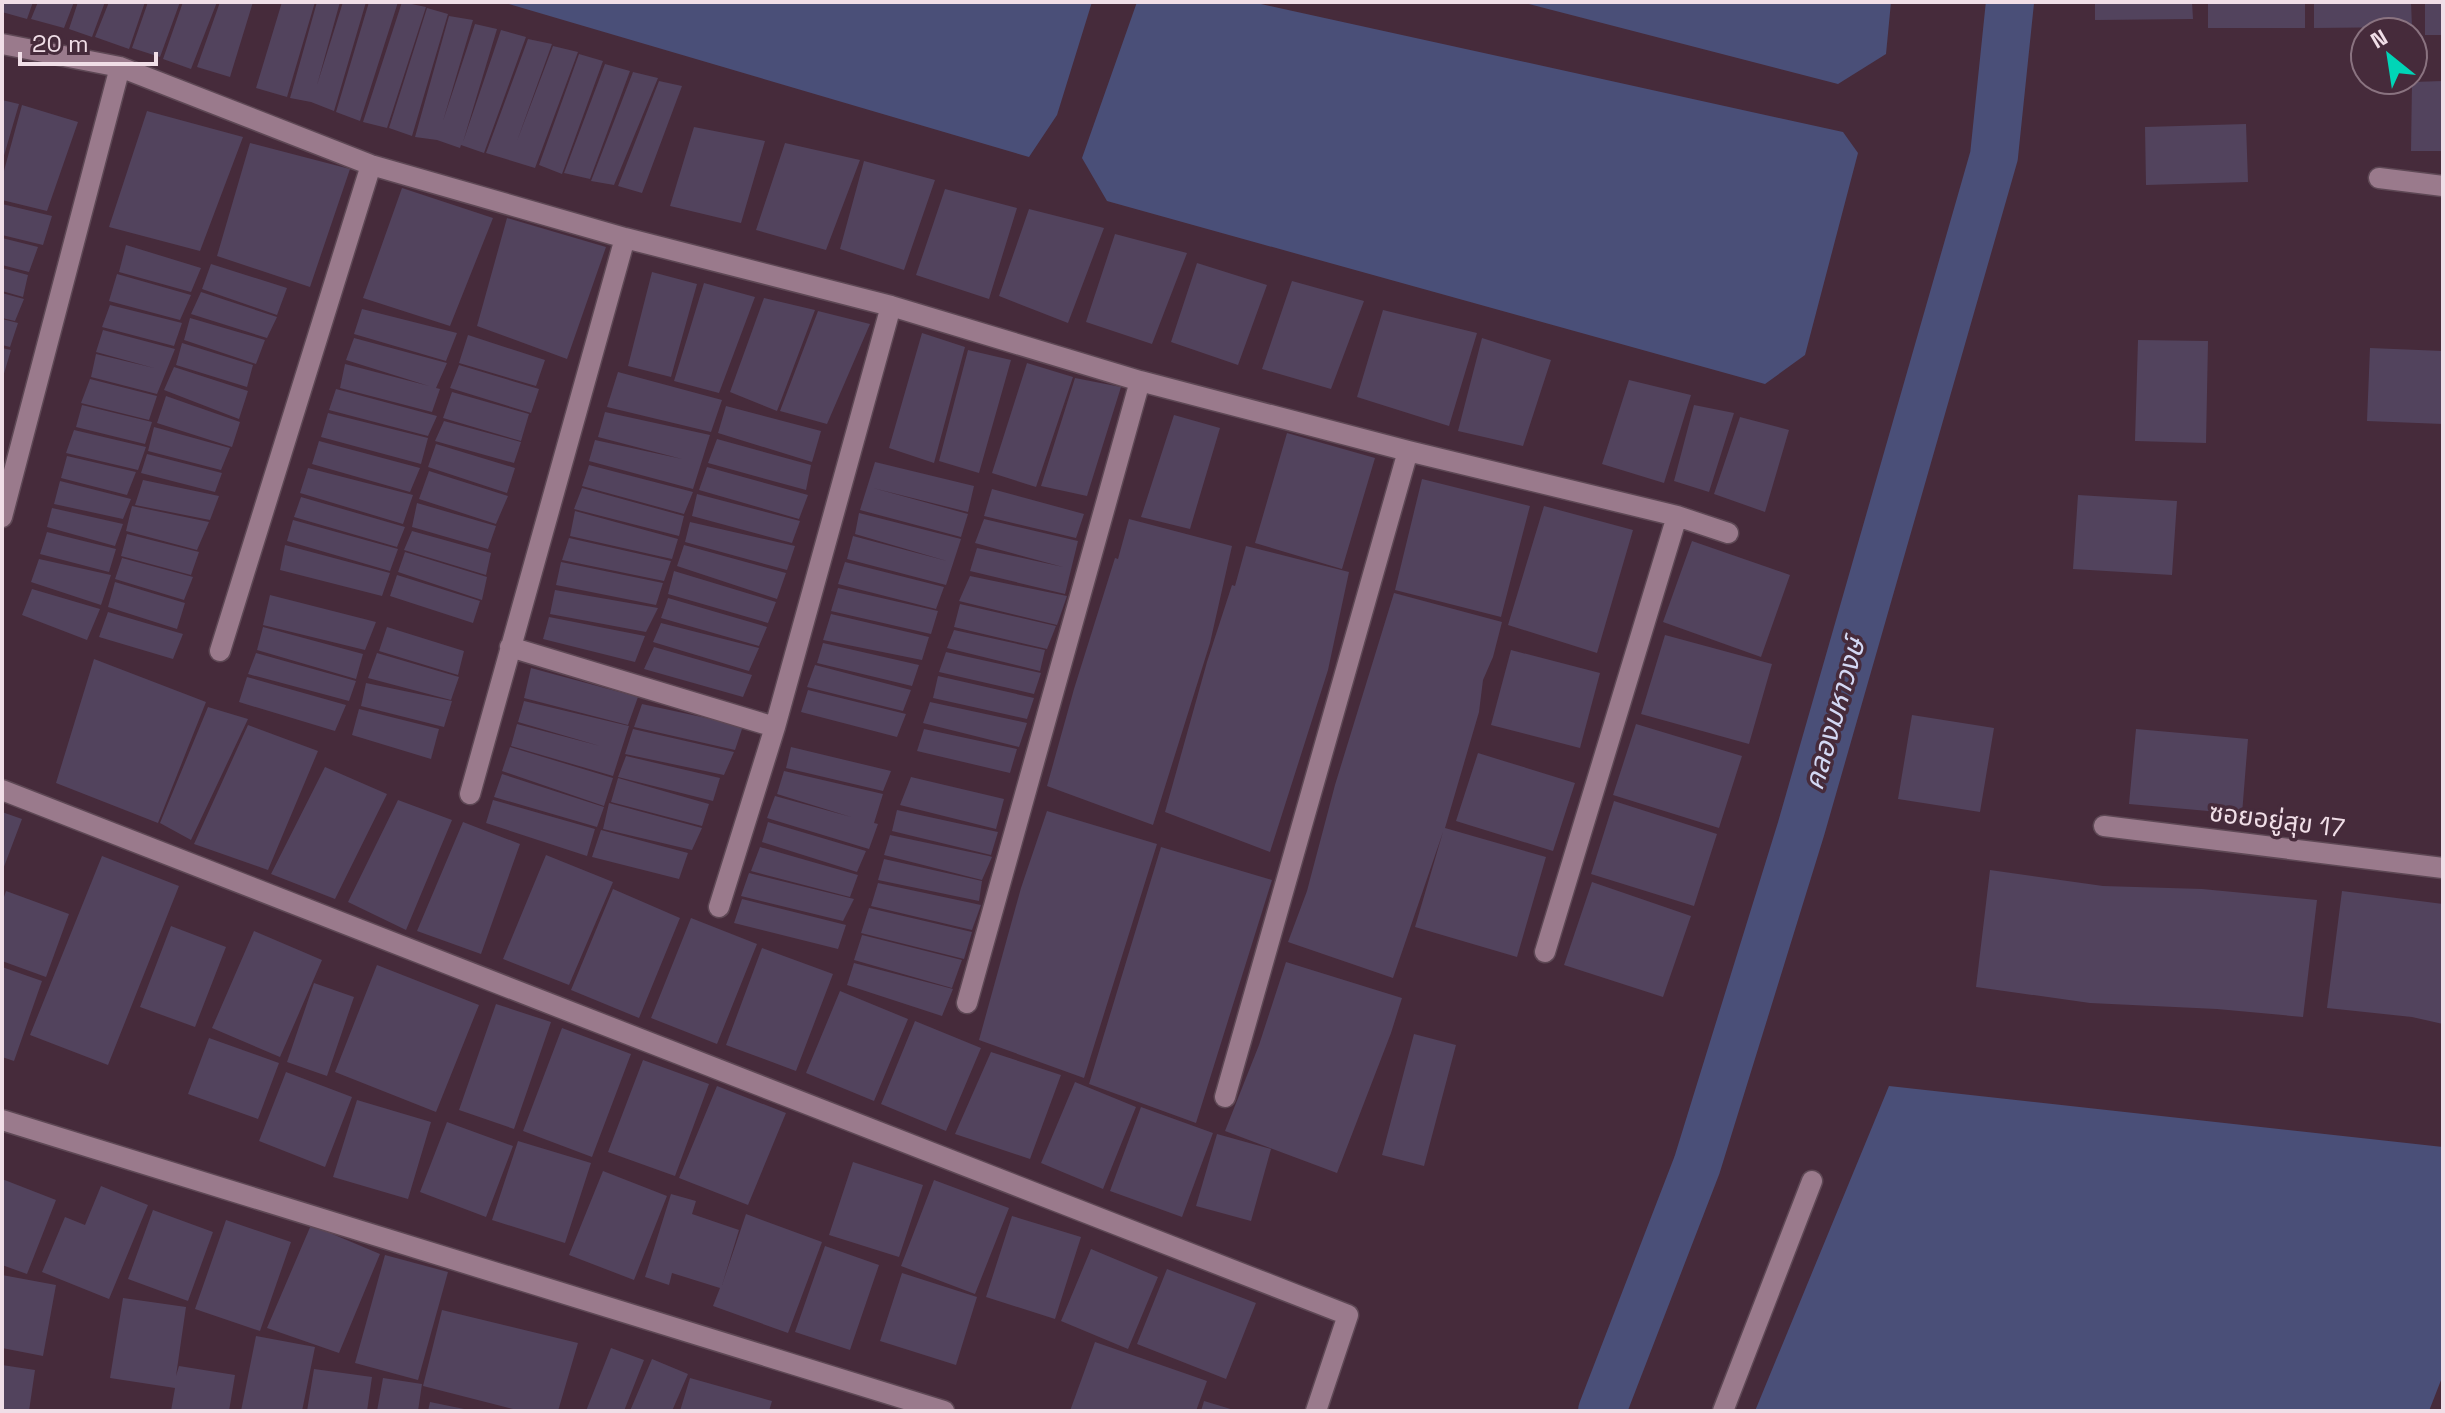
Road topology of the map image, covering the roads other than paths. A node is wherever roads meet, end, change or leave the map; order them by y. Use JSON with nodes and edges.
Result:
{"nodes":[{"id":1,"x":2,"y":44,"type":"edge"},
{"id":2,"x":120,"y":67,"type":"junction"},
{"id":3,"x":371,"y":165,"type":"junction"},
{"id":4,"x":2379,"y":178,"type":"dead end"},
{"id":5,"x":2443,"y":186,"type":"edge"},
{"id":6,"x":625,"y":238,"type":"junction"},
{"id":7,"x":891,"y":306,"type":"junction"},
{"id":8,"x":1140,"y":381,"type":"junction"},
{"id":9,"x":1408,"y":451,"type":"junction"},
{"id":10,"x":1677,"y":516,"type":"junction"},
{"id":11,"x":2,"y":517,"type":"edge"},
{"id":12,"x":1728,"y":533,"type":"dead end"},
{"id":13,"x":510,"y":647,"type":"junction"},
{"id":14,"x":220,"y":651,"type":"dead end"},
{"id":15,"x":775,"y":727,"type":"junction"},
{"id":16,"x":2,"y":790,"type":"edge"},
{"id":17,"x":470,"y":794,"type":"dead end"},
{"id":18,"x":2104,"y":826,"type":"dead end"},
{"id":19,"x":2443,"y":868,"type":"edge"},
{"id":20,"x":719,"y":907,"type":"dead end"},
{"id":21,"x":1545,"y":952,"type":"dead end"},
{"id":22,"x":967,"y":1003,"type":"dead end"},
{"id":23,"x":1225,"y":1097,"type":"dead end"},
{"id":24,"x":2,"y":1120,"type":"edge"},
{"id":25,"x":1812,"y":1181,"type":"dead end"},
{"id":26,"x":944,"y":1411,"type":"edge"},
{"id":27,"x":1316,"y":1411,"type":"edge"},
{"id":28,"x":1723,"y":1411,"type":"edge"}],
"edges":[{"from":1,"to":2,"type":"street"},
{"from":2,"to":3,"type":"street"},
{"from":2,"to":11,"type":"street"},
{"from":3,"to":6,"type":"street"},
{"from":3,"to":14,"type":"street"},
{"from":4,"to":5,"type":"street"},
{"from":6,"to":7,"type":"street"},
{"from":6,"to":13,"type":"street"},
{"from":7,"to":8,"type":"street"},
{"from":7,"to":15,"type":"street"},
{"from":8,"to":9,"type":"street"},
{"from":8,"to":22,"type":"street"},
{"from":9,"to":10,"type":"street"},
{"from":9,"to":23,"type":"street"},
{"from":10,"to":12,"type":"street"},
{"from":10,"to":21,"type":"street"},
{"from":13,"to":15,"type":"street"},
{"from":13,"to":17,"type":"street"},
{"from":15,"to":20,"type":"street"},
{"from":16,"to":27,"type":"street"},
{"from":18,"to":19,"type":"street","name":"ซอยอยู่สุข 17"},
{"from":24,"to":26,"type":"street"},
{"from":25,"to":28,"type":"street"}]}
